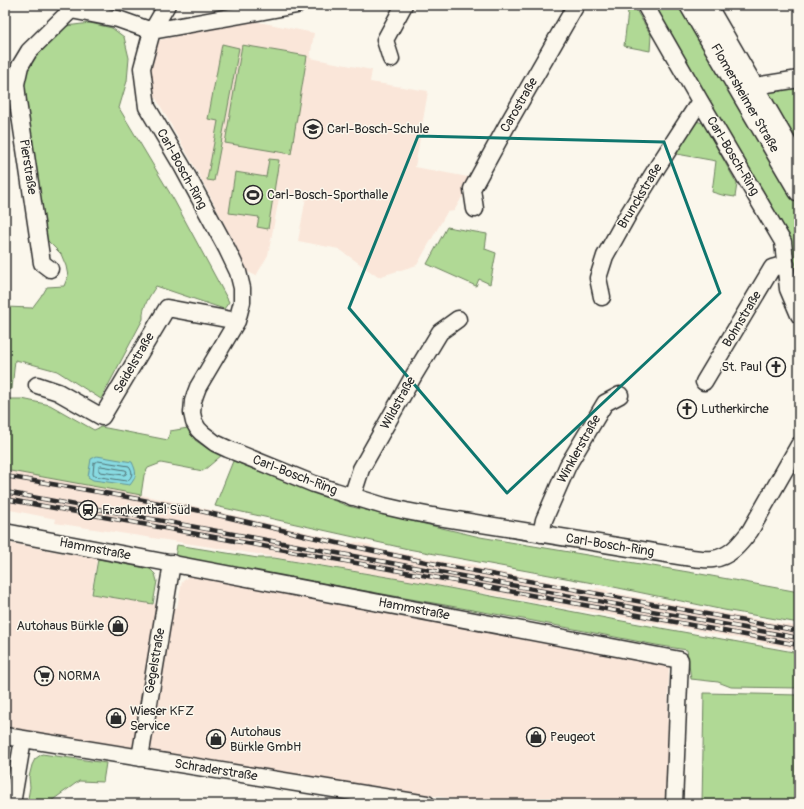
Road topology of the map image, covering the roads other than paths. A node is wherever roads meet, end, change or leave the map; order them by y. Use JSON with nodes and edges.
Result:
{"nodes":[{"id":1,"x":166,"y":5,"type":"edge"},
{"id":2,"x":297,"y":5,"type":"edge"},
{"id":3,"x":404,"y":5,"type":"edge"},
{"id":4,"x":576,"y":5,"type":"edge"},
{"id":5,"x":645,"y":5,"type":"edge"},
{"id":6,"x":690,"y":5,"type":"edge"},
{"id":7,"x":708,"y":5,"type":"edge"},
{"id":8,"x":70,"y":8,"type":"edge"},
{"id":9,"x":152,"y":31,"type":"junction"},
{"id":10,"x":392,"y":60,"type":"dead end"},
{"id":11,"x":799,"y":78,"type":"edge"},
{"id":12,"x":754,"y":86,"type":"junction"},
{"id":13,"x":700,"y":101,"type":"junction"},
{"id":14,"x":799,"y":162,"type":"edge"},
{"id":15,"x":799,"y":191,"type":"edge"},
{"id":16,"x":475,"y":209,"type":"dead end"},
{"id":17,"x":786,"y":264,"type":"junction"},
{"id":18,"x":50,"y":269,"type":"dead end"},
{"id":19,"x":602,"y":297,"type":"dead end"},
{"id":20,"x":799,"y":315,"type":"edge"},
{"id":21,"x":458,"y":319,"type":"dead end"},
{"id":22,"x":237,"y":321,"type":"junction"},
{"id":23,"x":704,"y":382,"type":"dead end"},
{"id":24,"x":37,"y":385,"type":"dead end"},
{"id":25,"x":620,"y":395,"type":"dead end"},
{"id":26,"x":799,"y":445,"type":"edge"},
{"id":27,"x":352,"y":497,"type":"junction"},
{"id":28,"x":5,"y":532,"type":"edge"},
{"id":29,"x":541,"y":534,"type":"junction"},
{"id":30,"x":172,"y":563,"type":"junction"},
{"id":31,"x":5,"y":736,"type":"edge"},
{"id":32,"x":23,"y":739,"type":"junction"},
{"id":33,"x":140,"y":758,"type":"junction"},
{"id":34,"x":12,"y":804,"type":"edge"},
{"id":35,"x":427,"y":804,"type":"edge"},
{"id":36,"x":674,"y":804,"type":"edge"}],
"edges":[{"from":1,"to":9,"type":"street","name":"Carl-Bosch-Ring"},
{"from":2,"to":9,"type":"street"},
{"from":3,"to":10,"type":"street"},
{"from":4,"to":16,"type":"street","name":"Carostraße"},
{"from":5,"to":13,"type":"street","name":"Carl-Bosch-Ring"},
{"from":6,"to":15,"type":"main road","name":"Flomersheimer Straße"},
{"from":7,"to":12,"type":"street","name":"Flomersheimer Straße"},
{"from":8,"to":9,"type":"street","name":"Pierstraße"},
{"from":8,"to":18,"type":"street","name":"Pierstraße"},
{"from":9,"to":22,"type":"street","name":"Carl-Bosch-Ring"},
{"from":11,"to":12,"type":"street"},
{"from":12,"to":14,"type":"street","name":"Flomersheimer Straße"},
{"from":13,"to":17,"type":"street","name":"Carl-Bosch-Ring"},
{"from":13,"to":19,"type":"street","name":"Brunckstraße"},
{"from":17,"to":20,"type":"street","name":"Carl-Bosch-Ring"},
{"from":17,"to":23,"type":"street","name":"Bohnstraße"},
{"from":21,"to":27,"type":"street","name":"Wildstraße"},
{"from":22,"to":24,"type":"street","name":"Seidelstraße"},
{"from":22,"to":27,"type":"street","name":"Carl-Bosch-Ring"},
{"from":25,"to":29,"type":"street","name":"Winklerstraße"},
{"from":26,"to":29,"type":"street","name":"Carl-Bosch-Ring"},
{"from":27,"to":29,"type":"street","name":"Carl-Bosch-Ring"},
{"from":28,"to":30,"type":"street","name":"Hammstraße"},
{"from":30,"to":33,"type":"street","name":"Gegelstraße"},
{"from":30,"to":36,"type":"street","name":"Hammstraße"},
{"from":31,"to":32,"type":"street","name":"Schraderstraße"},
{"from":32,"to":33,"type":"street","name":"Schraderstraße"},
{"from":32,"to":34,"type":"street"},
{"from":33,"to":35,"type":"street","name":"Schraderstraße"}]}
